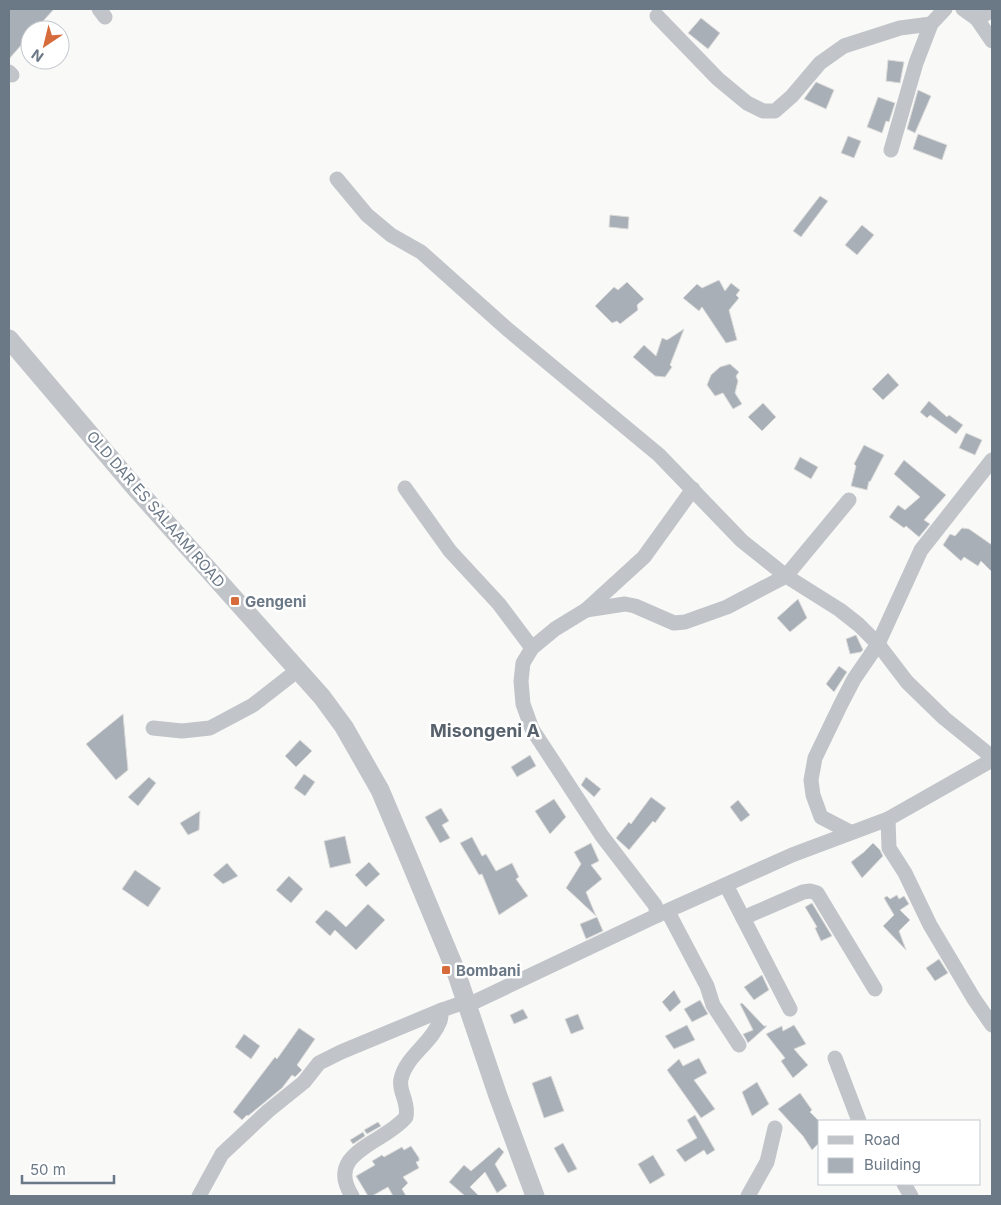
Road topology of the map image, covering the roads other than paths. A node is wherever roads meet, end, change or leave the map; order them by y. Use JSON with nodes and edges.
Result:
{"nodes":[{"id":1,"x":945,"y":9,"type":"edge"},
{"id":2,"x":963,"y":9,"type":"edge"},
{"id":3,"x":992,"y":10,"type":"edge"},
{"id":4,"x":657,"y":16,"type":"dead end"},
{"id":5,"x":977,"y":19,"type":"junction"},
{"id":6,"x":931,"y":24,"type":"junction"},
{"id":7,"x":992,"y":40,"type":"edge"},
{"id":8,"x":891,"y":150,"type":"dead end"},
{"id":9,"x":337,"y":179,"type":"dead end"},
{"id":10,"x":9,"y":338,"type":"edge"},
{"id":11,"x":992,"y":460,"type":"edge"},
{"id":12,"x":405,"y":488,"type":"dead end"},
{"id":13,"x":693,"y":489,"type":"junction"},
{"id":14,"x":849,"y":500,"type":"dead end"},
{"id":15,"x":786,"y":576,"type":"junction"},
{"id":16,"x":586,"y":610,"type":"junction"},
{"id":17,"x":878,"y":644,"type":"junction"},
{"id":18,"x":532,"y":648,"type":"junction"},
{"id":19,"x":298,"y":670,"type":"junction"},
{"id":20,"x":153,"y":728,"type":"dead end"},
{"id":21,"x":992,"y":759,"type":"edge"},
{"id":22,"x":888,"y":818,"type":"junction"},
{"id":23,"x":850,"y":832,"type":"junction"},
{"id":24,"x":726,"y":885,"type":"junction"},
{"id":25,"x":663,"y":914,"type":"junction"},
{"id":26,"x":744,"y":918,"type":"junction"},
{"id":27,"x":875,"y":989,"type":"dead end"},
{"id":28,"x":467,"y":1003,"type":"junction"},
{"id":29,"x":790,"y":1009,"type":"dead end"},
{"id":30,"x":442,"y":1010,"type":"junction"},
{"id":31,"x":990,"y":1018,"type":"edge"},
{"id":32,"x":739,"y":1045,"type":"dead end"},
{"id":33,"x":835,"y":1058,"type":"dead end"},
{"id":34,"x":859,"y":1120,"type":"edge"},
{"id":35,"x":775,"y":1128,"type":"dead end"},
{"id":36,"x":905,"y":1185,"type":"edge"},
{"id":37,"x":199,"y":1196,"type":"edge"},
{"id":38,"x":352,"y":1196,"type":"edge"},
{"id":39,"x":535,"y":1196,"type":"edge"},
{"id":40,"x":748,"y":1196,"type":"edge"},
{"id":41,"x":911,"y":1196,"type":"edge"}],
"edges":[{"from":1,"to":6,"type":"street"},
{"from":2,"to":5,"type":"street"},
{"from":3,"to":5,"type":"street"},
{"from":4,"to":6,"type":"street"},
{"from":5,"to":7,"type":"street"},
{"from":6,"to":8,"type":"street"},
{"from":9,"to":13,"type":"street"},
{"from":10,"to":19,"type":"street","name":"OLD DAR ES SALAAM ROAD"},
{"from":11,"to":17,"type":"street"},
{"from":12,"to":18,"type":"street"},
{"from":13,"to":15,"type":"street"},
{"from":13,"to":16,"type":"street"},
{"from":14,"to":15,"type":"street"},
{"from":15,"to":16,"type":"street"},
{"from":15,"to":17,"type":"street"},
{"from":16,"to":18,"type":"street"},
{"from":17,"to":21,"type":"street"},
{"from":17,"to":23,"type":"street"},
{"from":18,"to":25,"type":"street"},
{"from":19,"to":20,"type":"street"},
{"from":19,"to":28,"type":"street","name":"OLD DAR ES SALAAM ROAD"},
{"from":21,"to":22,"type":"street"},
{"from":22,"to":23,"type":"street"},
{"from":22,"to":31,"type":"street"},
{"from":23,"to":24,"type":"street"},
{"from":24,"to":25,"type":"street"},
{"from":24,"to":26,"type":"street"},
{"from":25,"to":28,"type":"street"},
{"from":25,"to":32,"type":"street"},
{"from":26,"to":27,"type":"street"},
{"from":26,"to":29,"type":"street"},
{"from":28,"to":30,"type":"street"},
{"from":28,"to":39,"type":"street","name":"OLD DAR ES SALAAM ROAD"},
{"from":30,"to":37,"type":"street"},
{"from":30,"to":38,"type":"street"},
{"from":33,"to":34,"type":"street"},
{"from":35,"to":40,"type":"street"},
{"from":36,"to":41,"type":"street"}]}
